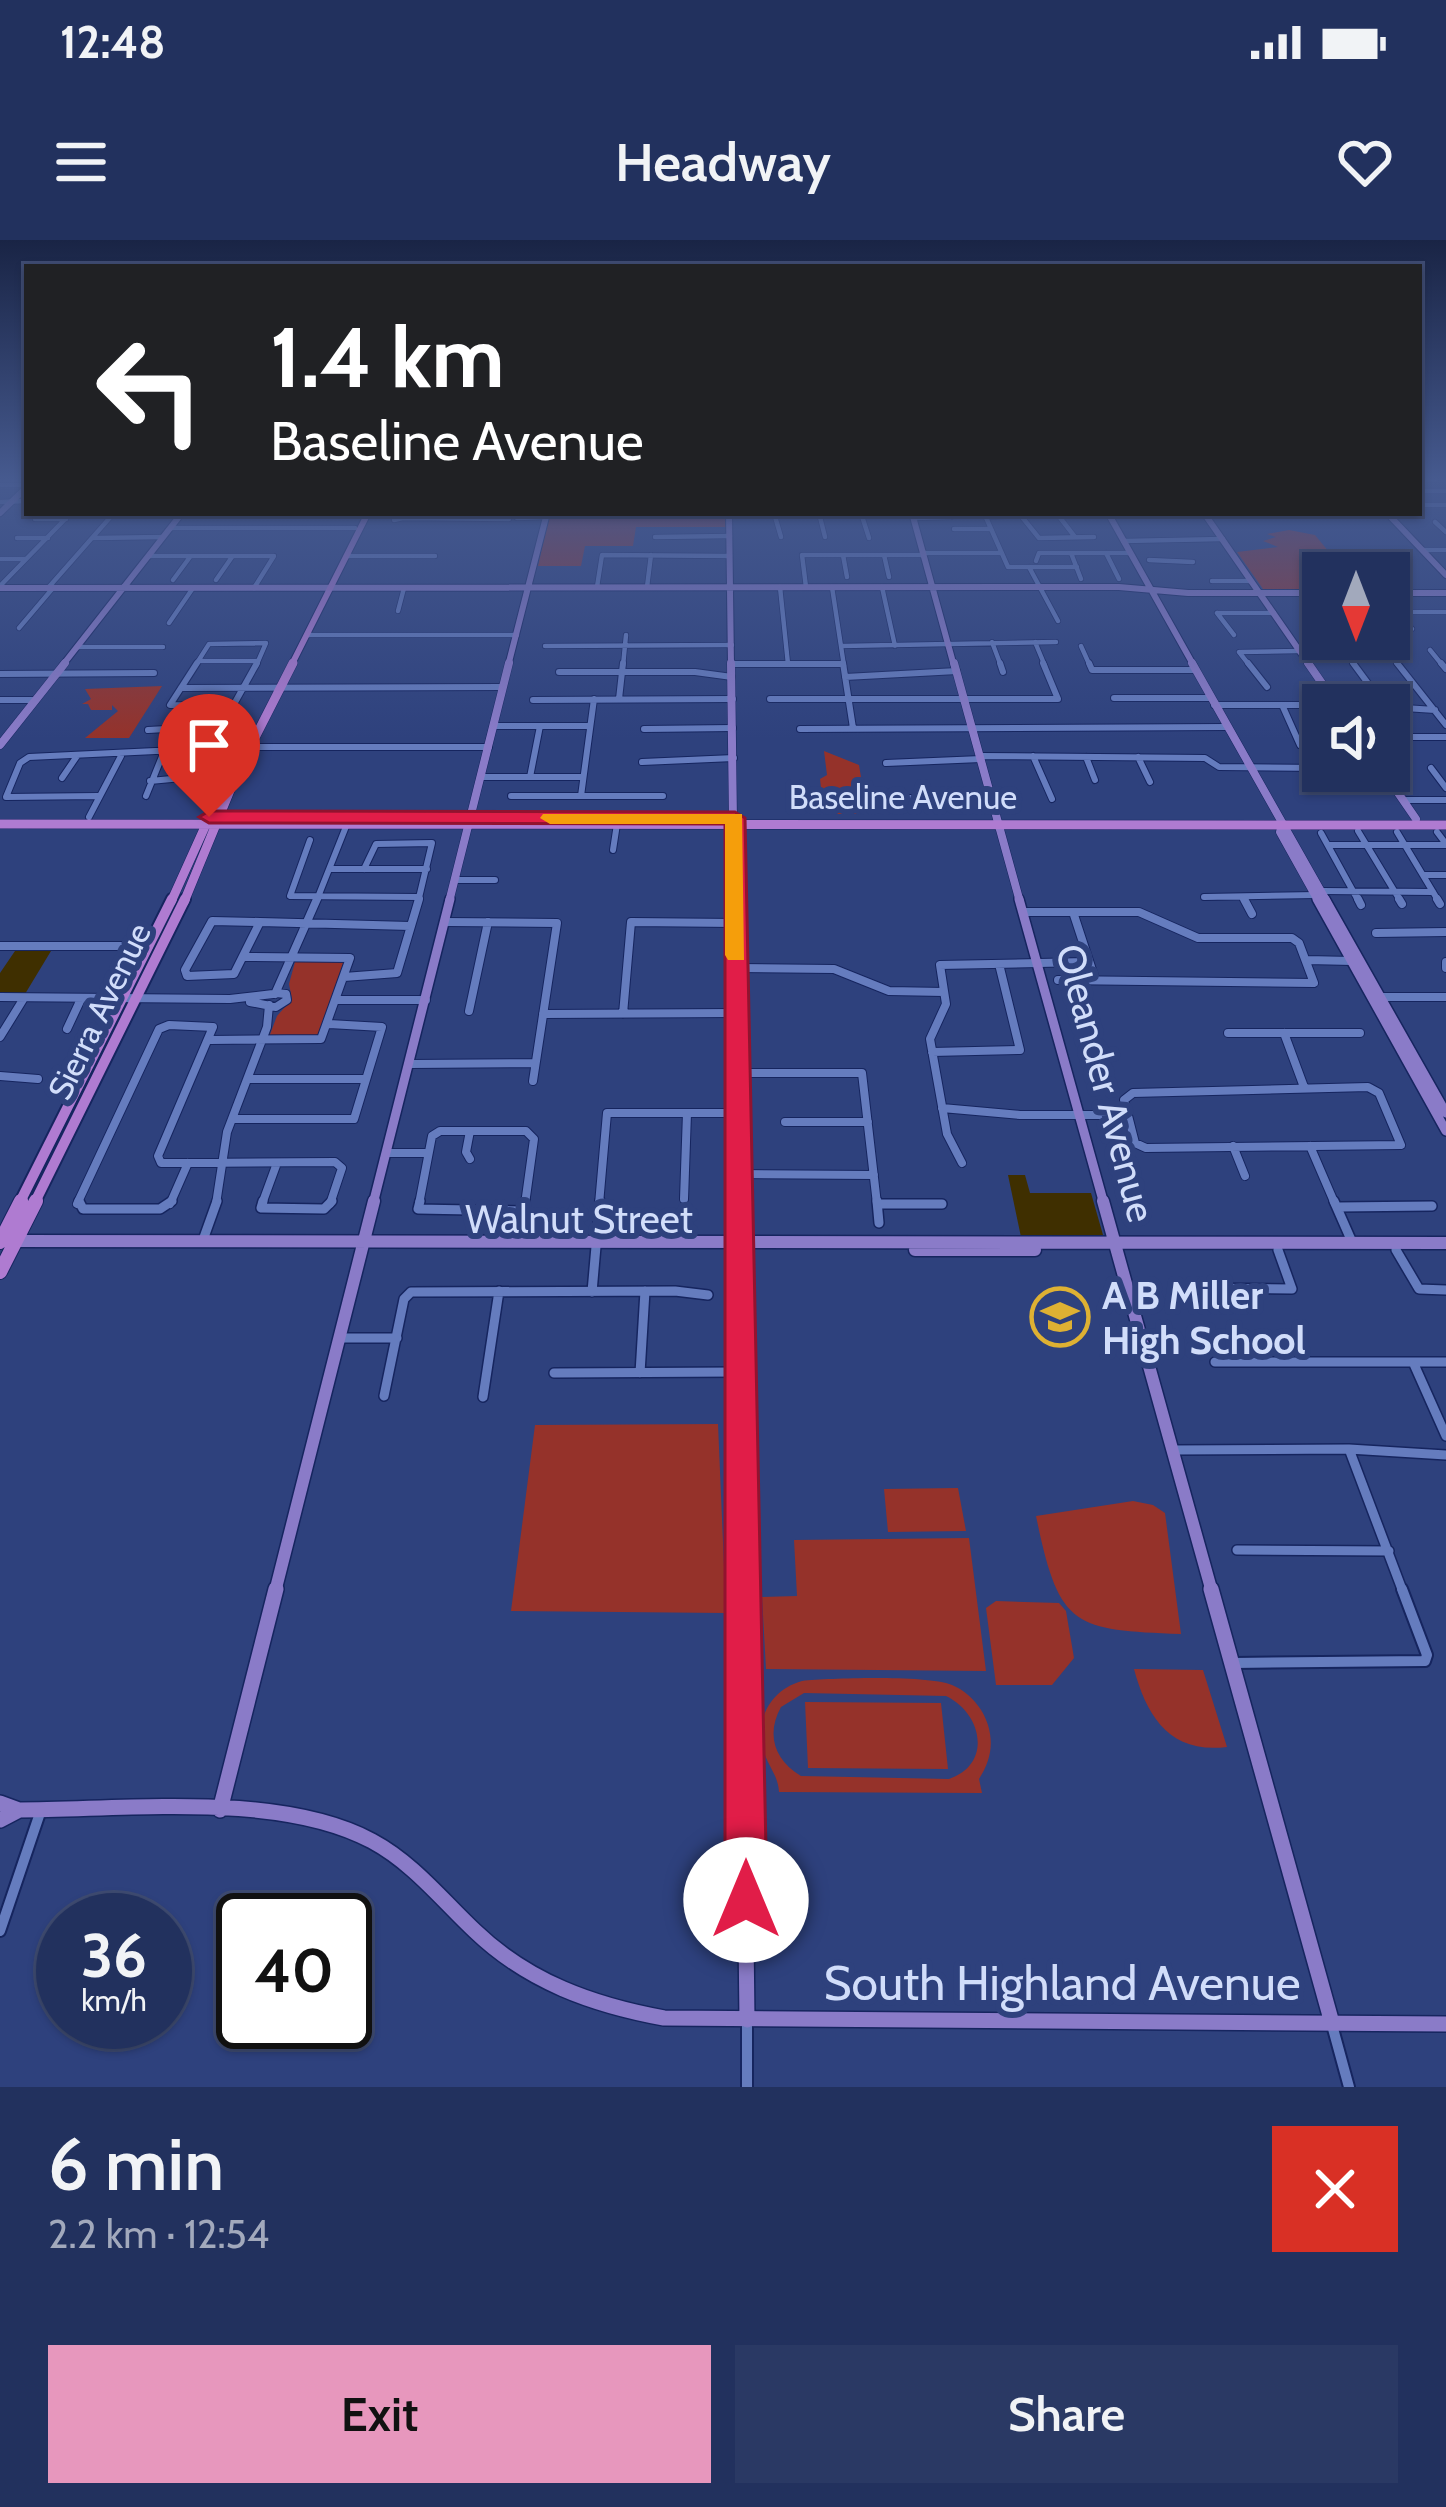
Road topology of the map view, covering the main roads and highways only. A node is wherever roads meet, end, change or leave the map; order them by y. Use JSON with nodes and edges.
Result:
{"nodes":[{"id":1,"x":337,"y":566,"type":"edge"},
{"id":2,"x":340,"y":566,"type":"edge"},
{"id":3,"x":327,"y":588,"type":"junction"},
{"id":4,"x":276,"y":687,"type":"junction"},
{"id":5,"x":0,"y":821,"type":"edge"},
{"id":6,"x":214,"y":821,"type":"junction"},
{"id":7,"x":470,"y":821,"type":"junction"},
{"id":8,"x":735,"y":821,"type":"junction"},
{"id":9,"x":1280,"y":822,"type":"junction"},
{"id":10,"x":1443,"y":826,"type":"edge"},
{"id":11,"x":131,"y":999,"type":"junction"},
{"id":12,"x":5,"y":1244,"type":"edge"},
{"id":13,"x":0,"y":1272,"type":"edge"}],
"edges":[{"from":1,"to":3,"type":"main road","name":"Sierra Avenue"},
{"from":2,"to":3,"type":"main road","name":"Sierra Avenue"},
{"from":3,"to":4,"type":"main road","name":"Sierra Avenue"},
{"from":3,"to":4,"type":"main road","name":"Sierra Avenue"},
{"from":4,"to":6,"type":"main road","name":"Sierra Avenue"},
{"from":5,"to":6,"type":"main road","name":"Baseline Avenue"},
{"from":5,"to":6,"type":"main road","name":"Baseline Avenue"},
{"from":6,"to":7,"type":"main road","name":"Baseline Avenue"},
{"from":6,"to":7,"type":"main road","name":"Baseline Avenue"},
{"from":6,"to":11,"type":"main road","name":"Sierra Avenue"},
{"from":6,"to":11,"type":"main road","name":"Sierra Avenue"},
{"from":7,"to":8,"type":"main road","name":"Baseline Avenue"},
{"from":7,"to":8,"type":"main road","name":"Baseline Avenue"},
{"from":8,"to":9,"type":"main road","name":"Baseline Avenue"},
{"from":9,"to":10,"type":"main road","name":"Baseline Avenue"},
{"from":9,"to":10,"type":"main road","name":"Baseline Avenue"},
{"from":11,"to":12,"type":"main road","name":"Sierra Avenue"},
{"from":12,"to":13,"type":"main road","name":"Sierra Avenue"}]}
